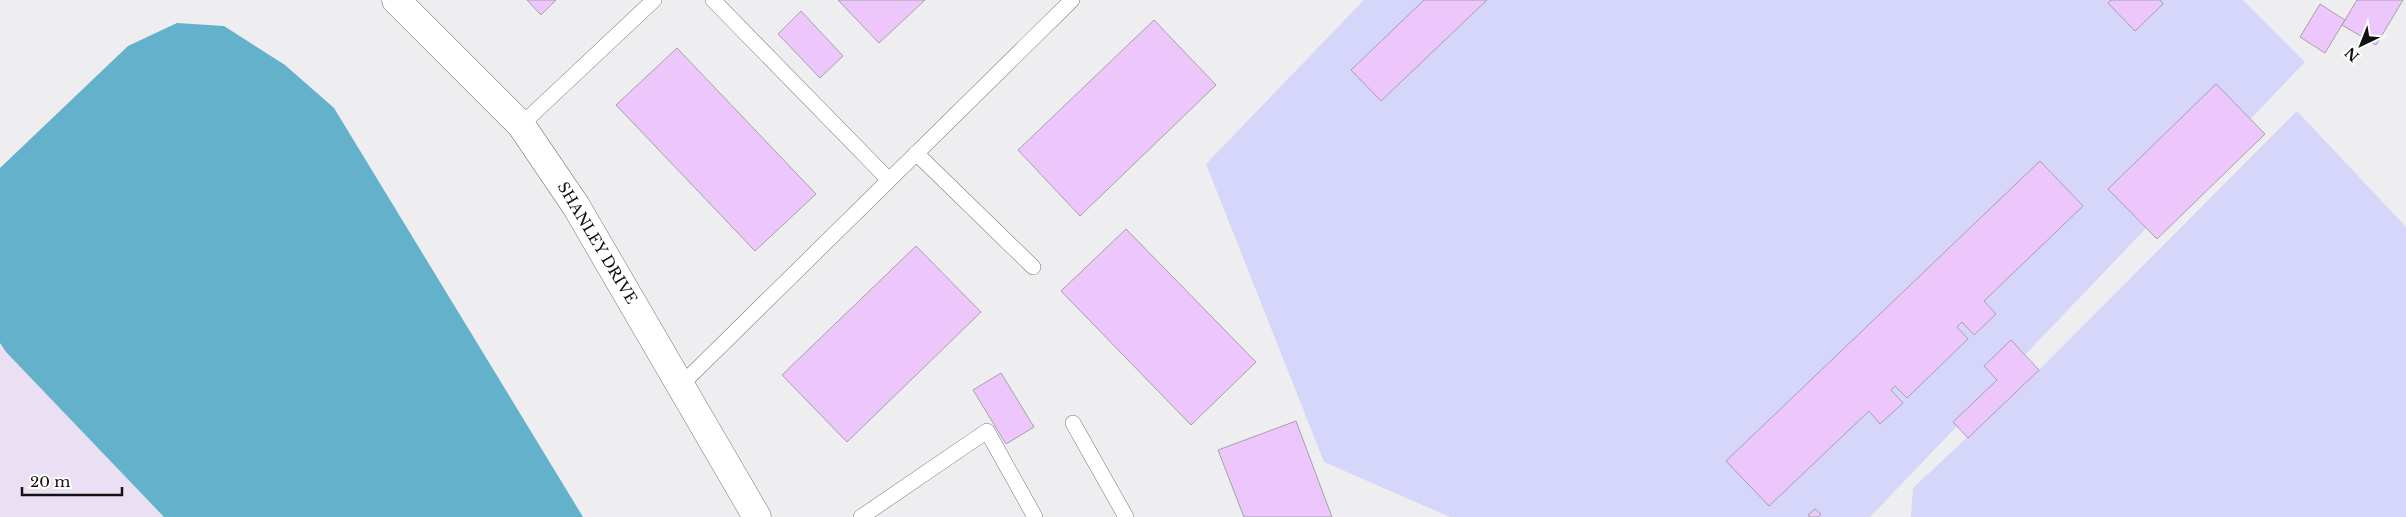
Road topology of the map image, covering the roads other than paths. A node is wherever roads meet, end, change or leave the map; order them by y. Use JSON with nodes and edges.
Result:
{"nodes":[{"id":1,"x":396,"y":0,"type":"edge"},
{"id":2,"x":654,"y":0,"type":"edge"},
{"id":3,"x":713,"y":0,"type":"edge"},
{"id":4,"x":1072,"y":0,"type":"edge"},
{"id":5,"x":521,"y":125,"type":"junction"},
{"id":6,"x":916,"y":153,"type":"junction"},
{"id":7,"x":889,"y":180,"type":"junction"},
{"id":8,"x":1033,"y":267,"type":"dead end"},
{"id":9,"x":681,"y":385,"type":"junction"},
{"id":10,"x":1073,"y":423,"type":"dead end"},
{"id":11,"x":757,"y":517,"type":"edge"},
{"id":12,"x":861,"y":517,"type":"edge"},
{"id":13,"x":1035,"y":517,"type":"edge"},
{"id":14,"x":1126,"y":517,"type":"edge"}],
"edges":[{"from":1,"to":5,"type":"street","name":"SHANLEY DRIVE"},
{"from":2,"to":5,"type":"lane"},
{"from":3,"to":7,"type":"lane"},
{"from":4,"to":6,"type":"lane"},
{"from":5,"to":9,"type":"street","name":"SHANLEY DRIVE"},
{"from":6,"to":7,"type":"lane"},
{"from":6,"to":8,"type":"lane"},
{"from":7,"to":9,"type":"lane"},
{"from":9,"to":11,"type":"street","name":"SHANLEY DRIVE"},
{"from":10,"to":14,"type":"lane"},
{"from":12,"to":13,"type":"lane"}]}
